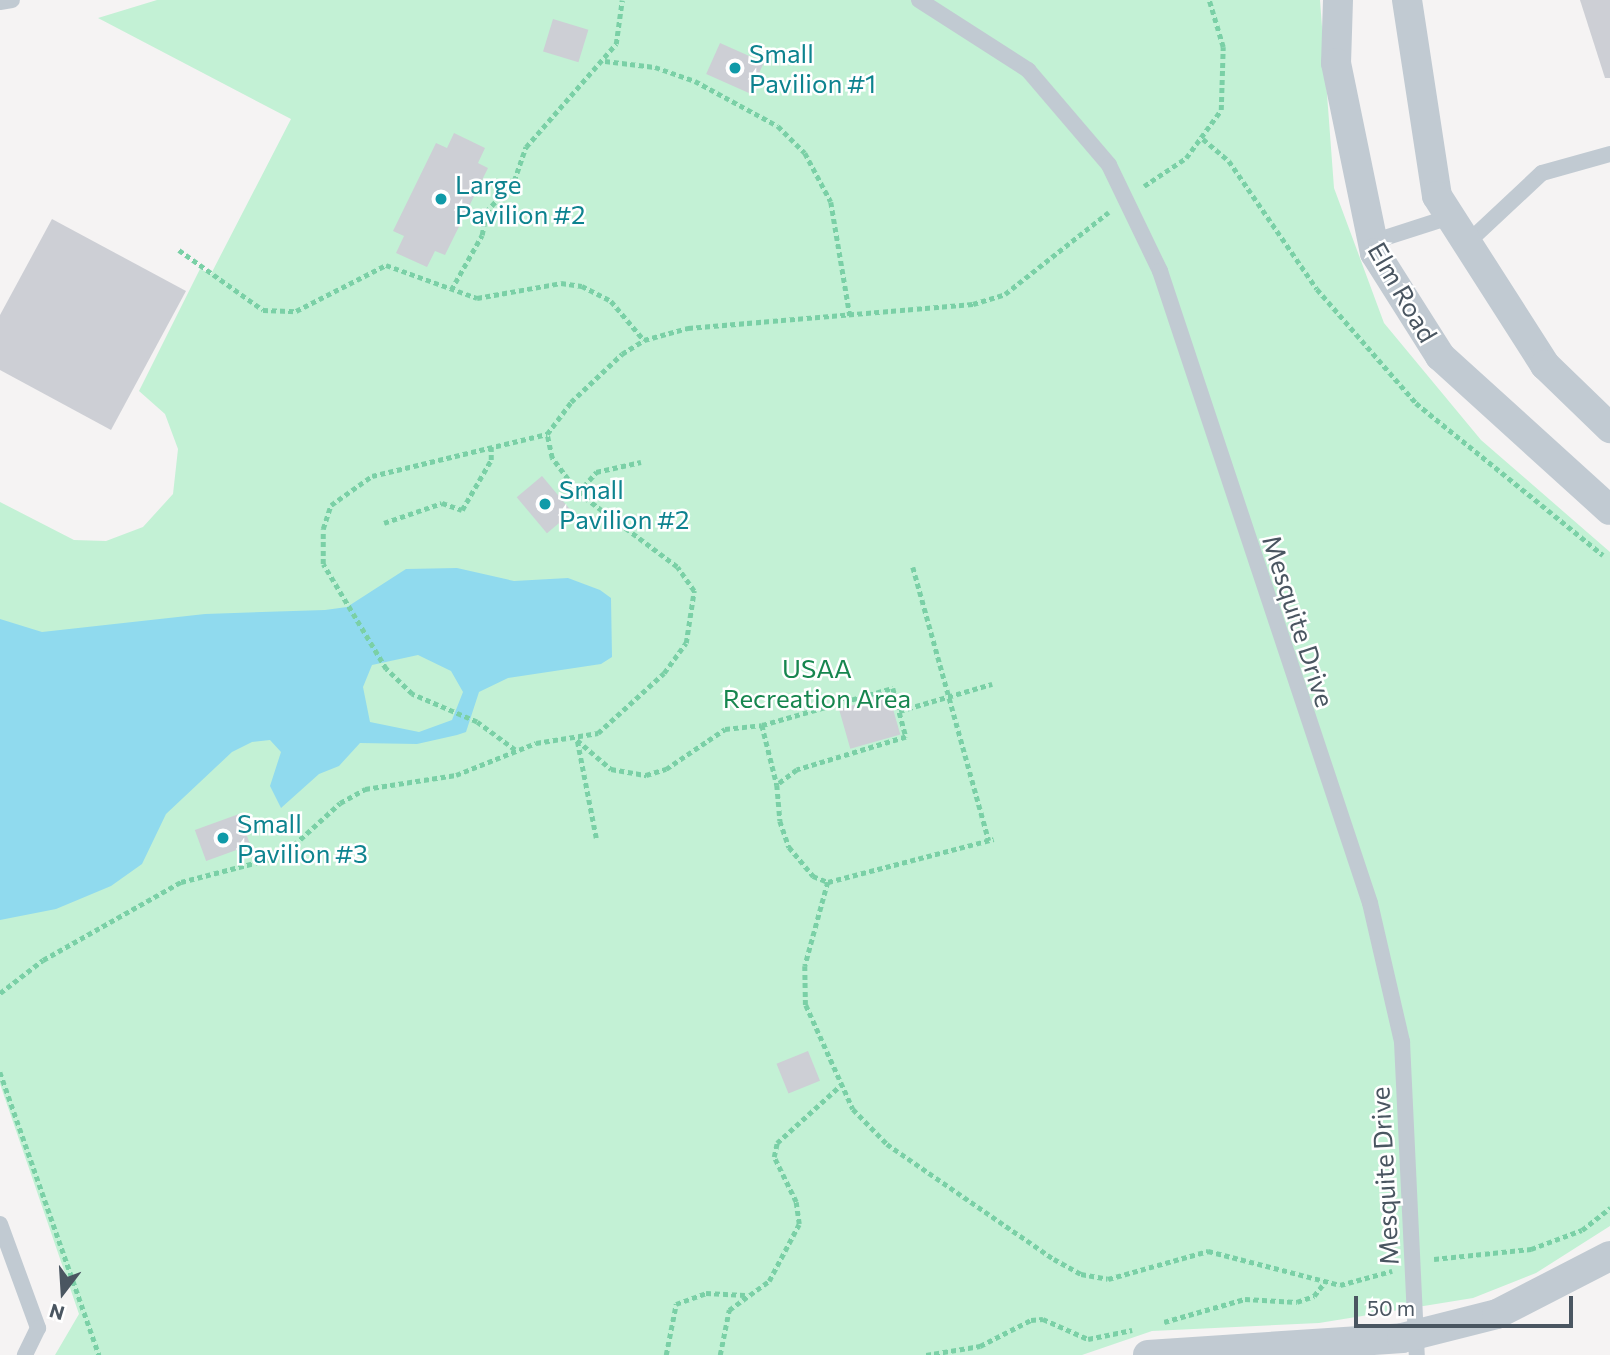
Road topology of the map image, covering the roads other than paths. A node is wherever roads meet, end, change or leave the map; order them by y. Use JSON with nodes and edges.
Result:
{"nodes":[{"id":1,"x":12,"y":0,"type":"edge"},
{"id":2,"x":919,"y":0,"type":"edge"},
{"id":3,"x":1338,"y":0,"type":"edge"},
{"id":4,"x":1407,"y":0,"type":"edge"},
{"id":5,"x":0,"y":2,"type":"edge"},
{"id":6,"x":1610,"y":154,"type":"edge"},
{"id":7,"x":1450,"y":217,"type":"junction"},
{"id":8,"x":1372,"y":242,"type":"junction"},
{"id":9,"x":1466,"y":244,"type":"junction"},
{"id":10,"x":1610,"y":428,"type":"edge"},
{"id":11,"x":1610,"y":510,"type":"edge"},
{"id":12,"x":0,"y":1224,"type":"edge"},
{"id":13,"x":1610,"y":1256,"type":"edge"},
{"id":14,"x":1145,"y":1341,"type":"edge"},
{"id":15,"x":1416,"y":1345,"type":"edge"},
{"id":16,"x":25,"y":1355,"type":"edge"}],
"edges":[{"from":1,"to":5,"type":"lane"},
{"from":2,"to":15,"type":"lane","name":"Mesquite Drive"},
{"from":3,"to":8,"type":"street","name":"Elm Road"},
{"from":4,"to":7,"type":"street"},
{"from":6,"to":9,"type":"lane"},
{"from":7,"to":8,"type":"lane"},
{"from":7,"to":9,"type":"street"},
{"from":8,"to":11,"type":"street","name":"Elm Road"},
{"from":9,"to":10,"type":"street"},
{"from":12,"to":16,"type":"lane"},
{"from":13,"to":15,"type":"street"},
{"from":14,"to":15,"type":"street"}]}
